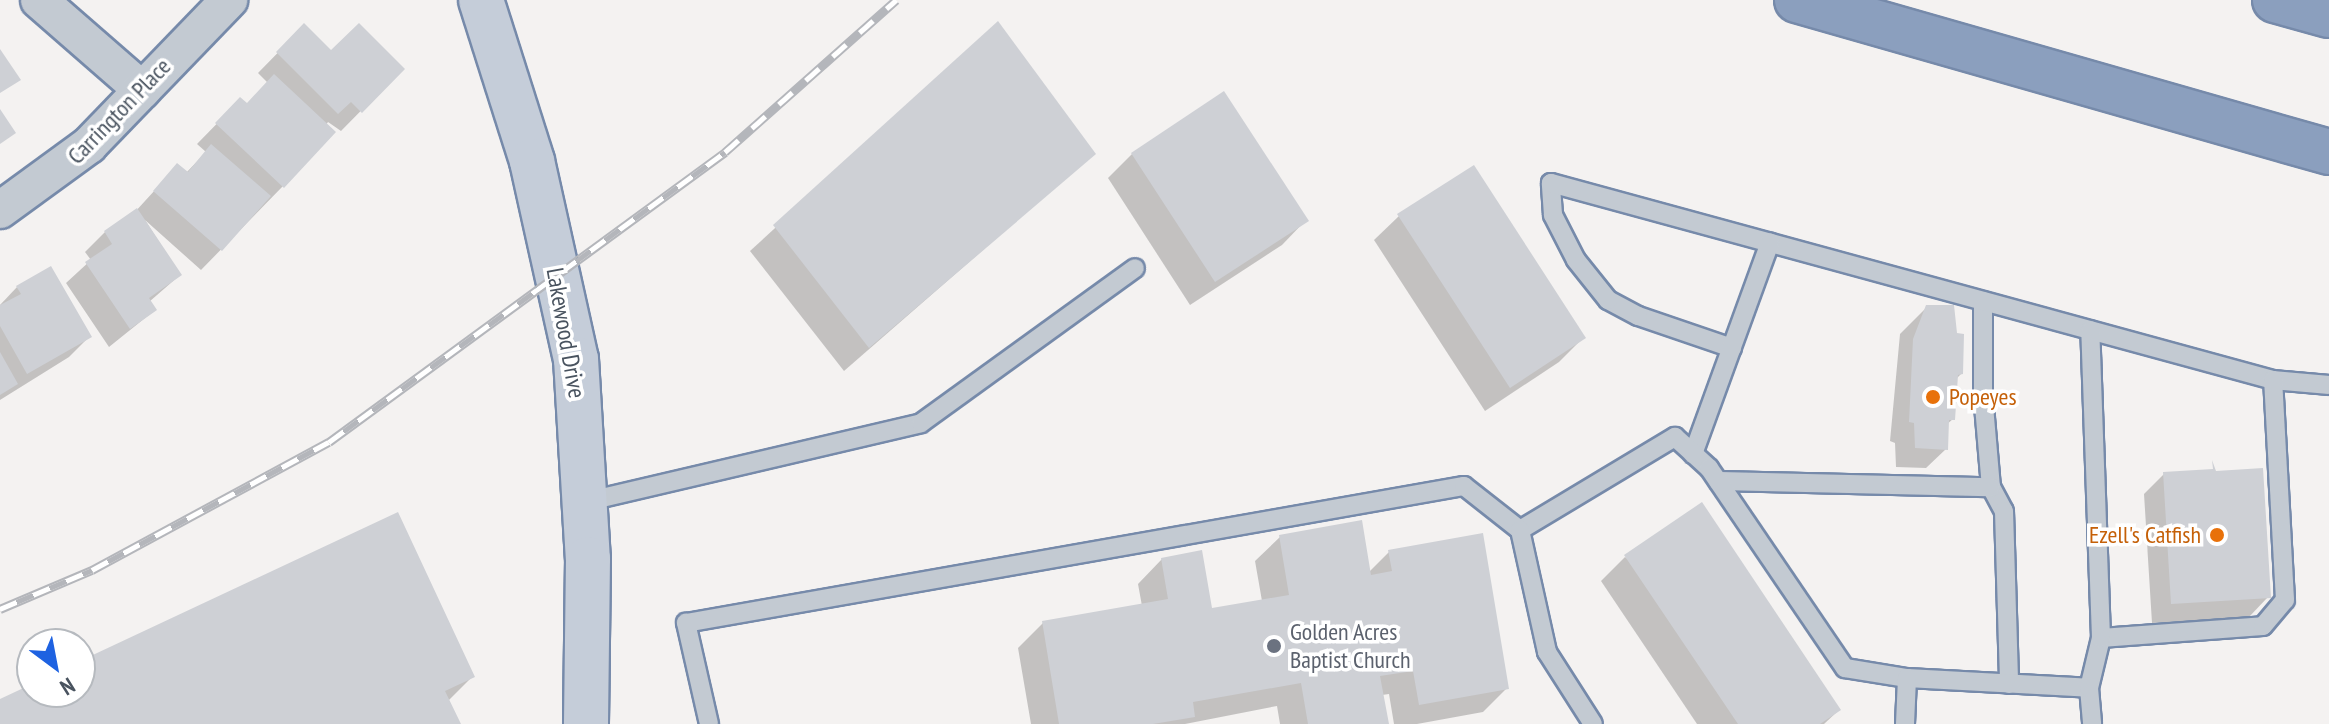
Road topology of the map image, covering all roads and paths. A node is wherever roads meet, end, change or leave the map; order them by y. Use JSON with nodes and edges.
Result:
{"nodes":[{"id":1,"x":39,"y":0,"type":"edge"},
{"id":2,"x":229,"y":0,"type":"edge"},
{"id":3,"x":481,"y":0,"type":"edge"},
{"id":4,"x":1797,"y":0,"type":"edge"},
{"id":5,"x":2275,"y":0,"type":"edge"},
{"id":6,"x":2329,"y":15,"type":"edge"},
{"id":7,"x":142,"y":90,"type":"junction"},
{"id":8,"x":2329,"y":152,"type":"edge"},
{"id":9,"x":0,"y":210,"type":"edge"},
{"id":10,"x":1770,"y":243,"type":"junction"},
{"id":11,"x":1135,"y":268,"type":"dead end"},
{"id":12,"x":1983,"y":301,"type":"junction"},
{"id":13,"x":2090,"y":330,"type":"junction"},
{"id":14,"x":1732,"y":348,"type":"junction"},
{"id":15,"x":2273,"y":380,"type":"junction"},
{"id":16,"x":2329,"y":385,"type":"edge"},
{"id":17,"x":1693,"y":454,"type":"junction"},
{"id":18,"x":1718,"y":481,"type":"junction"},
{"id":19,"x":1991,"y":487,"type":"junction"},
{"id":20,"x":585,"y":502,"type":"junction"},
{"id":21,"x":1520,"y":530,"type":"junction"},
{"id":22,"x":2101,"y":638,"type":"junction"},
{"id":23,"x":1907,"y":678,"type":"junction"},
{"id":24,"x":2009,"y":684,"type":"junction"},
{"id":25,"x":2089,"y":688,"type":"junction"},
{"id":26,"x":586,"y":724,"type":"edge"},
{"id":27,"x":709,"y":724,"type":"edge"},
{"id":28,"x":1593,"y":724,"type":"edge"},
{"id":29,"x":1905,"y":724,"type":"edge"},
{"id":30,"x":2092,"y":724,"type":"edge"}],
"edges":[{"from":1,"to":7,"type":"street"},
{"from":2,"to":7,"type":"street","name":"Carrington Place"},
{"from":3,"to":20,"type":"street","name":"Lakewood Drive"},
{"from":4,"to":8,"type":"highway"},
{"from":5,"to":6,"type":"highway"},
{"from":7,"to":9,"type":"street","name":"Carrington Place"},
{"from":10,"to":12,"type":"lane"},
{"from":10,"to":14,"type":"lane"},
{"from":10,"to":14,"type":"lane"},
{"from":11,"to":20,"type":"lane"},
{"from":12,"to":13,"type":"lane"},
{"from":12,"to":19,"type":"lane"},
{"from":13,"to":15,"type":"lane"},
{"from":13,"to":22,"type":"lane"},
{"from":14,"to":17,"type":"lane"},
{"from":15,"to":16,"type":"lane"},
{"from":15,"to":22,"type":"lane"},
{"from":17,"to":18,"type":"lane"},
{"from":17,"to":21,"type":"lane"},
{"from":18,"to":19,"type":"lane"},
{"from":18,"to":23,"type":"lane"},
{"from":19,"to":24,"type":"lane"},
{"from":20,"to":26,"type":"street","name":"Lakewood Drive"},
{"from":21,"to":27,"type":"lane"},
{"from":21,"to":28,"type":"lane"},
{"from":22,"to":25,"type":"lane"},
{"from":23,"to":24,"type":"lane"},
{"from":23,"to":29,"type":"lane"},
{"from":24,"to":25,"type":"lane"},
{"from":25,"to":30,"type":"lane"}]}
